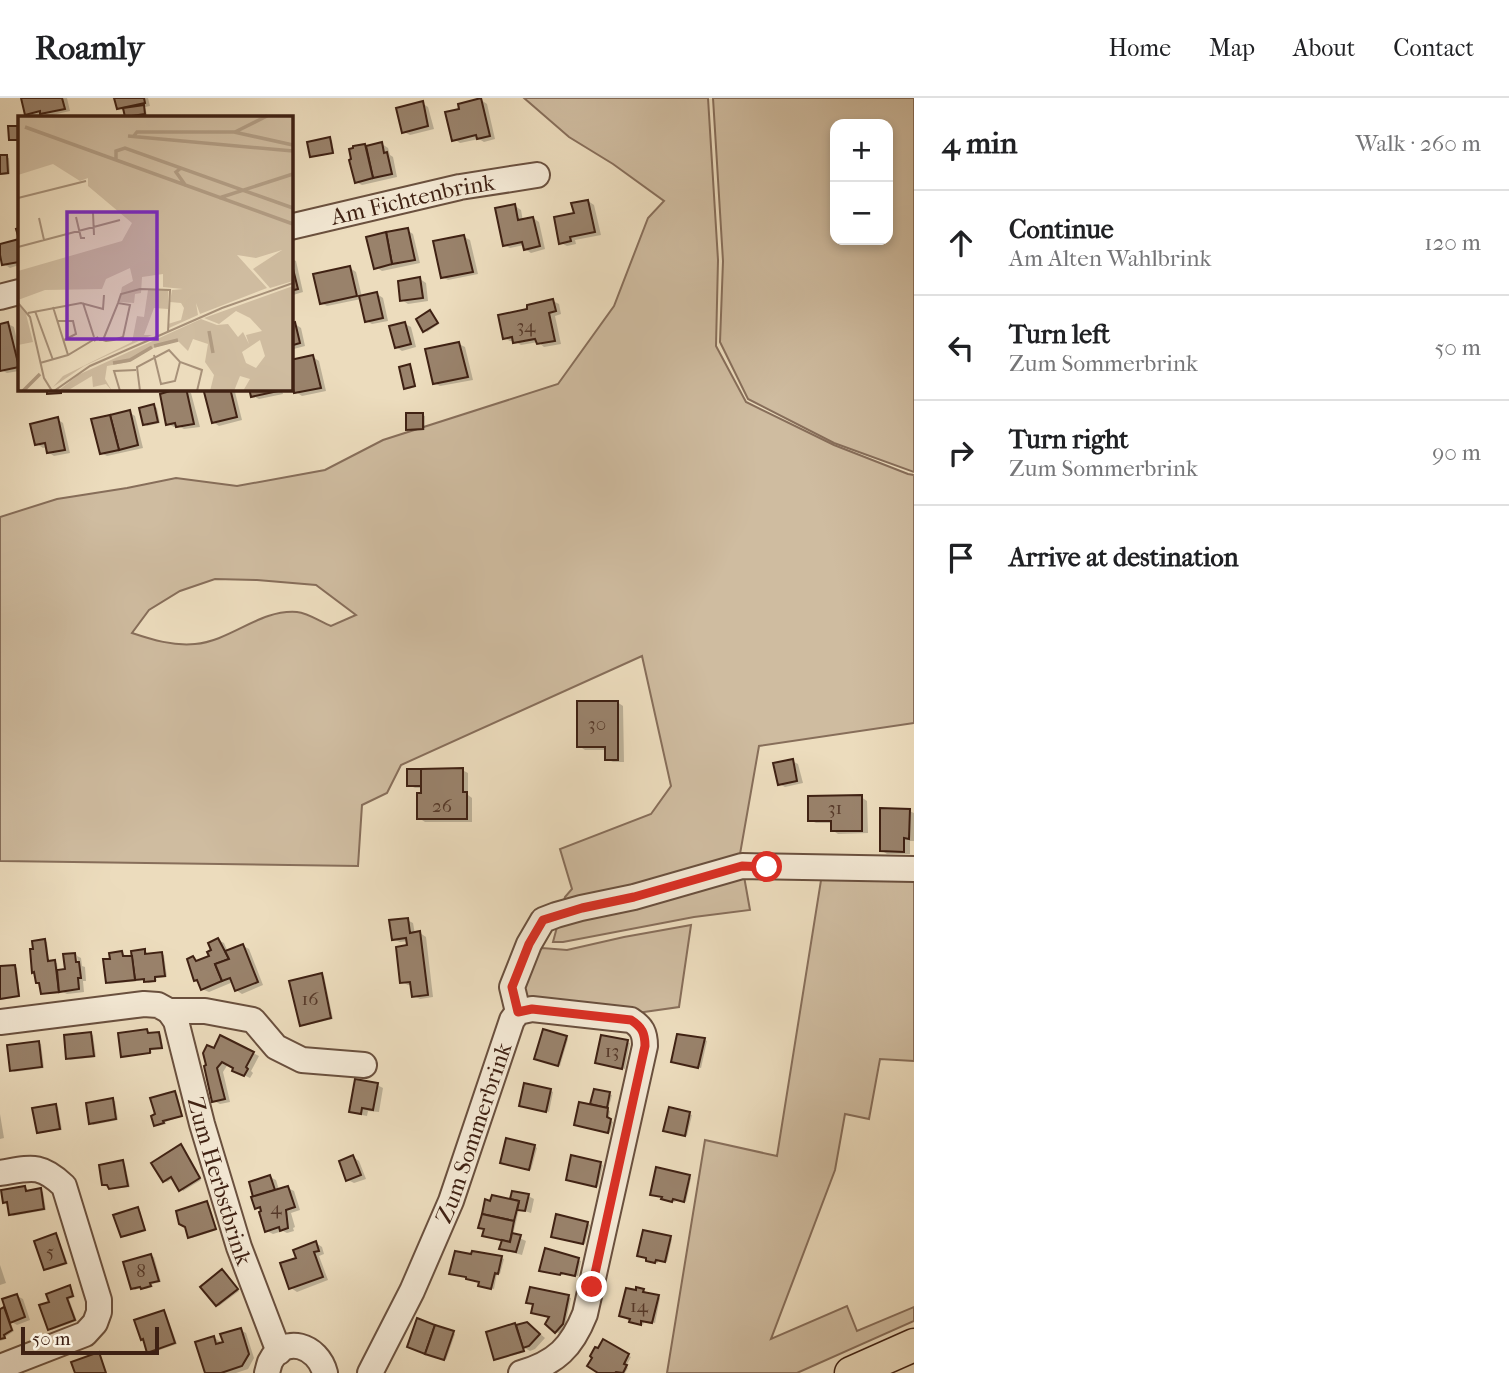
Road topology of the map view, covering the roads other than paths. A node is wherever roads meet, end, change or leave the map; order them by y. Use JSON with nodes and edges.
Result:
{"nodes":[{"id":1,"x":537,"y":175,"type":"dead end"},
{"id":2,"x":292,"y":227,"type":"edge"},
{"id":3,"x":18,"y":292,"type":"edge"},
{"id":4,"x":0,"y":297,"type":"edge"},
{"id":5,"x":914,"y":869,"type":"edge"},
{"id":6,"x":169,"y":1011,"type":"junction"},
{"id":7,"x":518,"y":1012,"type":"junction"},
{"id":8,"x":0,"y":1022,"type":"edge"},
{"id":9,"x":364,"y":1065,"type":"dead end"},
{"id":10,"x":0,"y":1174,"type":"edge"},
{"id":11,"x":914,"y":1345,"type":"edge"},
{"id":12,"x":273,"y":1362,"type":"edge"},
{"id":13,"x":0,"y":1367,"type":"edge"},
{"id":14,"x":325,"y":1373,"type":"edge"},
{"id":15,"x":370,"y":1373,"type":"edge"},
{"id":16,"x":521,"y":1373,"type":"edge"},
{"id":17,"x":851,"y":1373,"type":"edge"}],
"edges":[{"from":1,"to":2,"type":"street","name":"Am Fichtenbrink"},
{"from":3,"to":4,"type":"street"},
{"from":5,"to":7,"type":"street"},
{"from":6,"to":8,"type":"street"},
{"from":6,"to":9,"type":"street"},
{"from":6,"to":12,"type":"street","name":"Zum Herbstbrink"},
{"from":7,"to":15,"type":"street","name":"Zum Sommerbrink"},
{"from":7,"to":16,"type":"street","name":"Zum Sommerbrink"},
{"from":10,"to":13,"type":"street"},
{"from":11,"to":17,"type":"main road"},
{"from":12,"to":14,"type":"street"}]}
